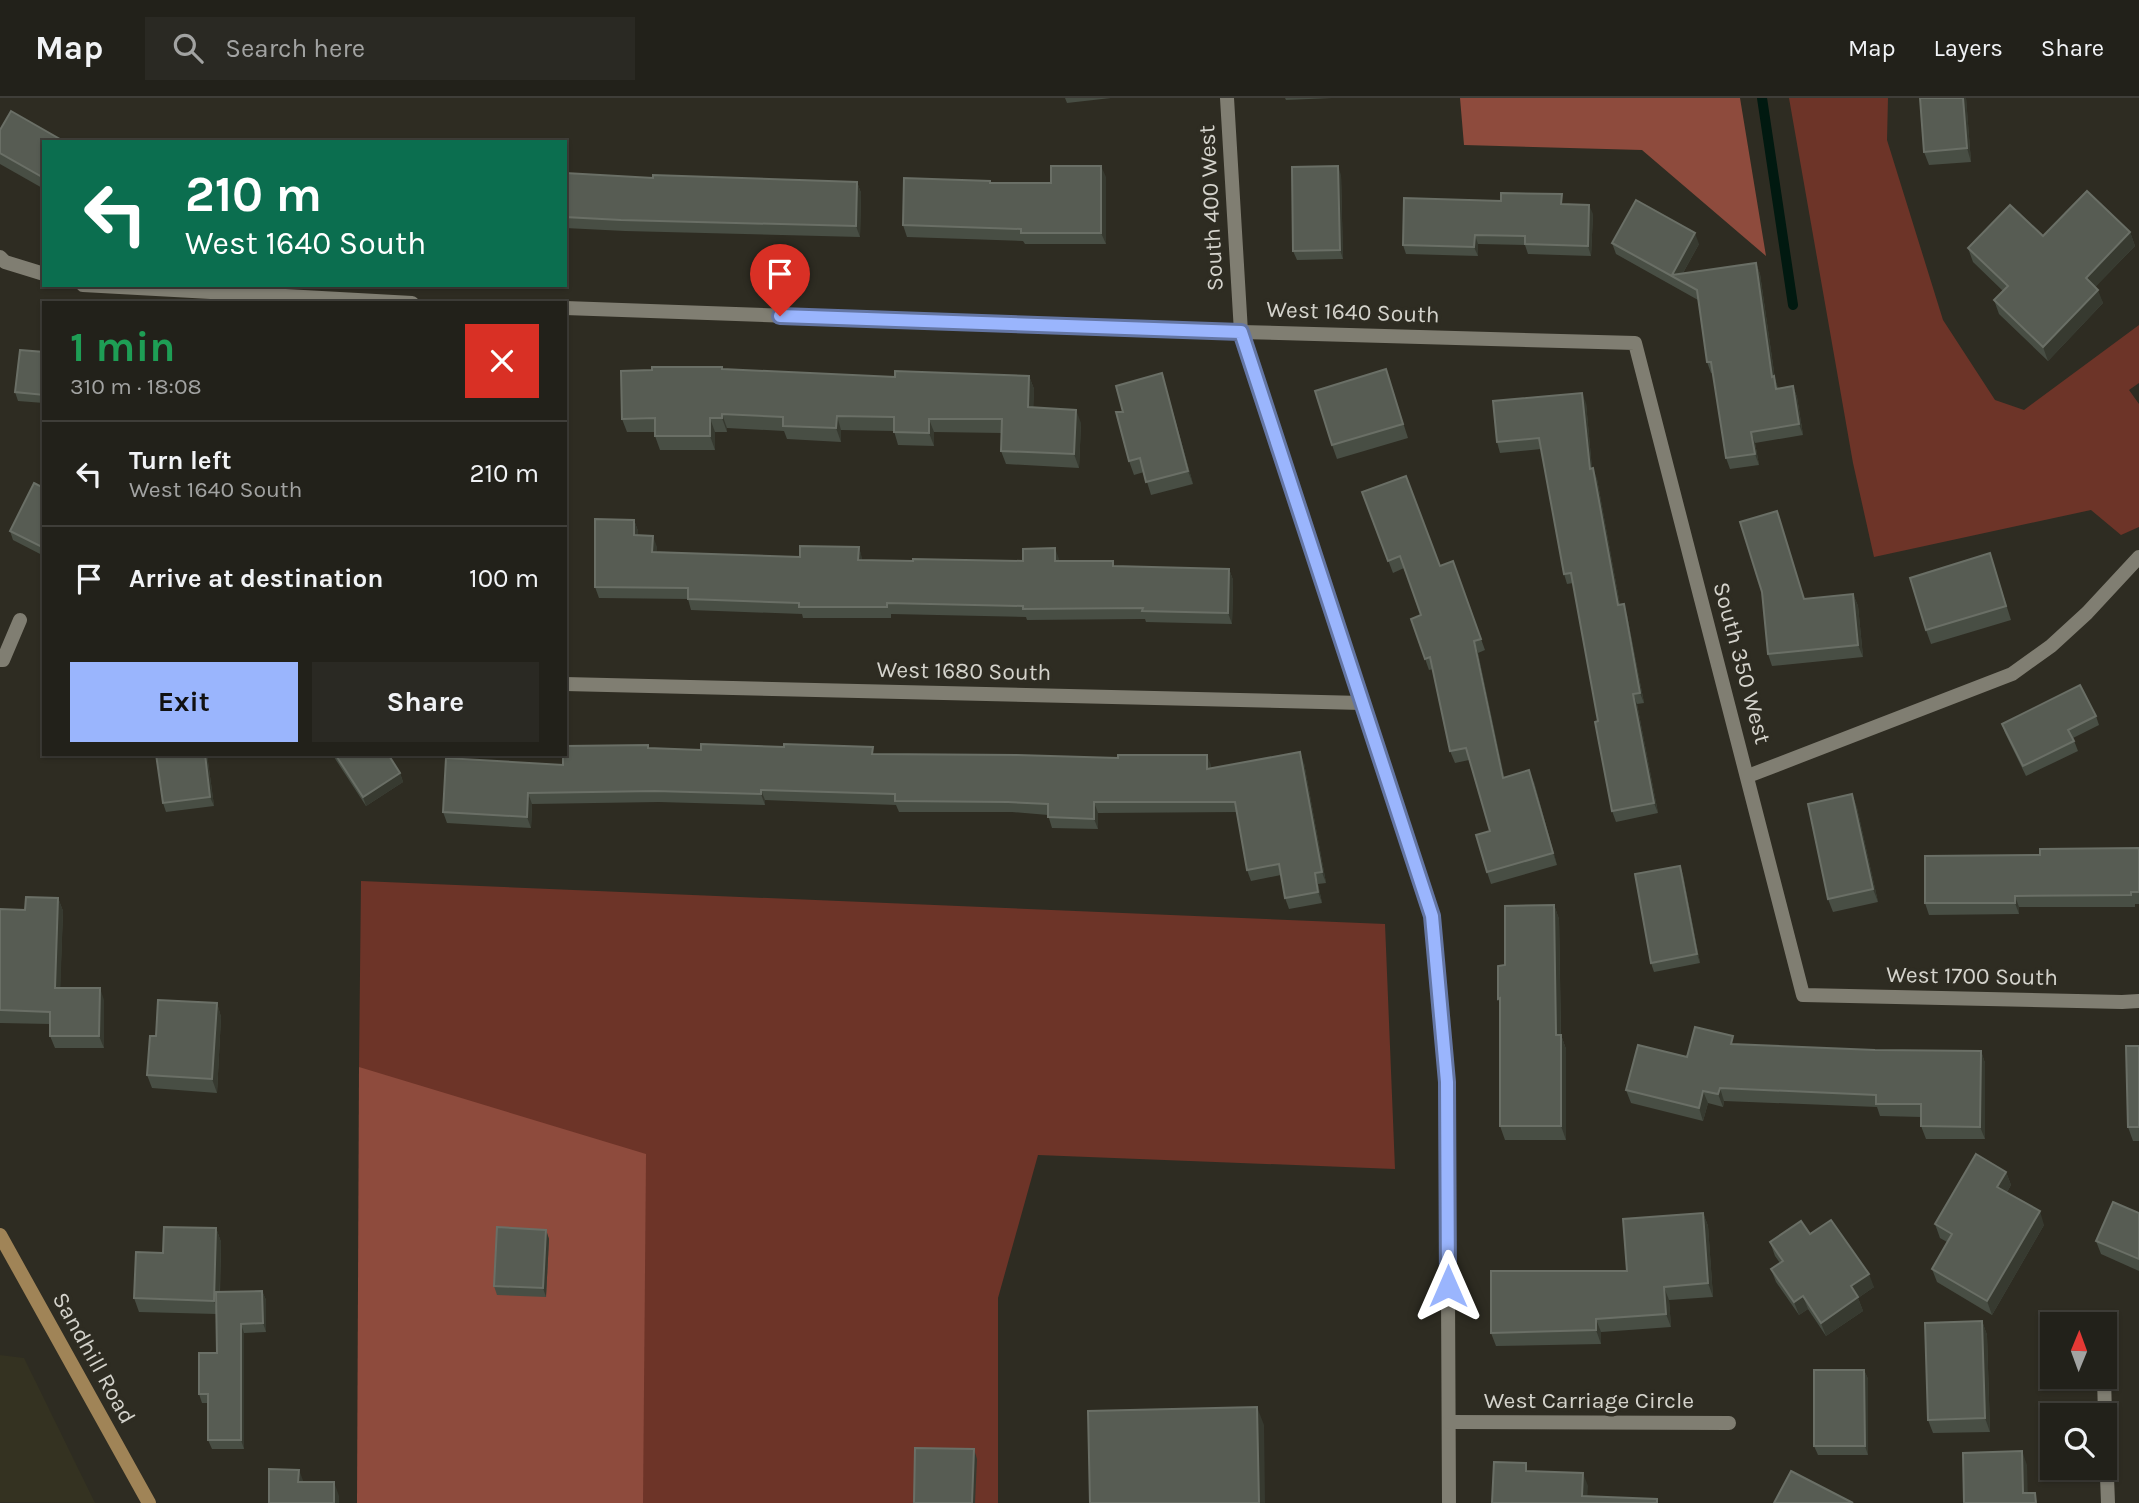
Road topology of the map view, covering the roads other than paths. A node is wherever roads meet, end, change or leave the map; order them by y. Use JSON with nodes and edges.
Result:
{"nodes":[{"id":1,"x":1227,"y":98,"type":"edge"},
{"id":2,"x":0,"y":257,"type":"edge"},
{"id":3,"x":42,"y":273,"type":"edge"},
{"id":4,"x":101,"y":287,"type":"edge"},
{"id":5,"x":334,"y":301,"type":"edge"},
{"id":6,"x":567,"y":308,"type":"edge"},
{"id":7,"x":1241,"y":332,"type":"junction"},
{"id":8,"x":1635,"y":343,"type":"joint"},
{"id":9,"x":2139,"y":557,"type":"edge"},
{"id":10,"x":20,"y":620,"type":"dead end"},
{"id":11,"x":0,"y":660,"type":"edge"},
{"id":12,"x":567,"y":684,"type":"edge"},
{"id":13,"x":1362,"y":703,"type":"junction"},
{"id":14,"x":1748,"y":776,"type":"junction"},
{"id":15,"x":1803,"y":995,"type":"joint"},
{"id":16,"x":2139,"y":1001,"type":"edge"},
{"id":17,"x":0,"y":1235,"type":"edge"},
{"id":18,"x":1449,"y":1422,"type":"junction"},
{"id":19,"x":1729,"y":1423,"type":"dead end"},
{"id":20,"x":2107,"y":1480,"type":"edge"},
{"id":21,"x":149,"y":1503,"type":"edge"},
{"id":22,"x":1449,"y":1503,"type":"edge"},
{"id":23,"x":2108,"y":1503,"type":"edge"}],
"edges":[{"from":1,"to":7,"type":"street","name":"South 400 West"},
{"from":2,"to":3,"type":"street"},
{"from":4,"to":5,"type":"street"},
{"from":6,"to":7,"type":"street","name":"West 1640 South"},
{"from":7,"to":8,"type":"street","name":"West 1640 South"},
{"from":7,"to":13,"type":"street","name":"South 400 West"},
{"from":8,"to":14,"type":"street","name":"South 350 West"},
{"from":9,"to":14,"type":"street"},
{"from":10,"to":11,"type":"street"},
{"from":12,"to":13,"type":"street","name":"West 1680 South"},
{"from":13,"to":18,"type":"street","name":"South 400 West"},
{"from":14,"to":15,"type":"street","name":"South 350 West"},
{"from":15,"to":16,"type":"street","name":"West 1700 South"},
{"from":17,"to":21,"type":"street","name":"Sandhill Road"},
{"from":18,"to":19,"type":"street","name":"West Carriage Circle"},
{"from":18,"to":22,"type":"street","name":"South 400 West"},
{"from":20,"to":23,"type":"street"}]}
